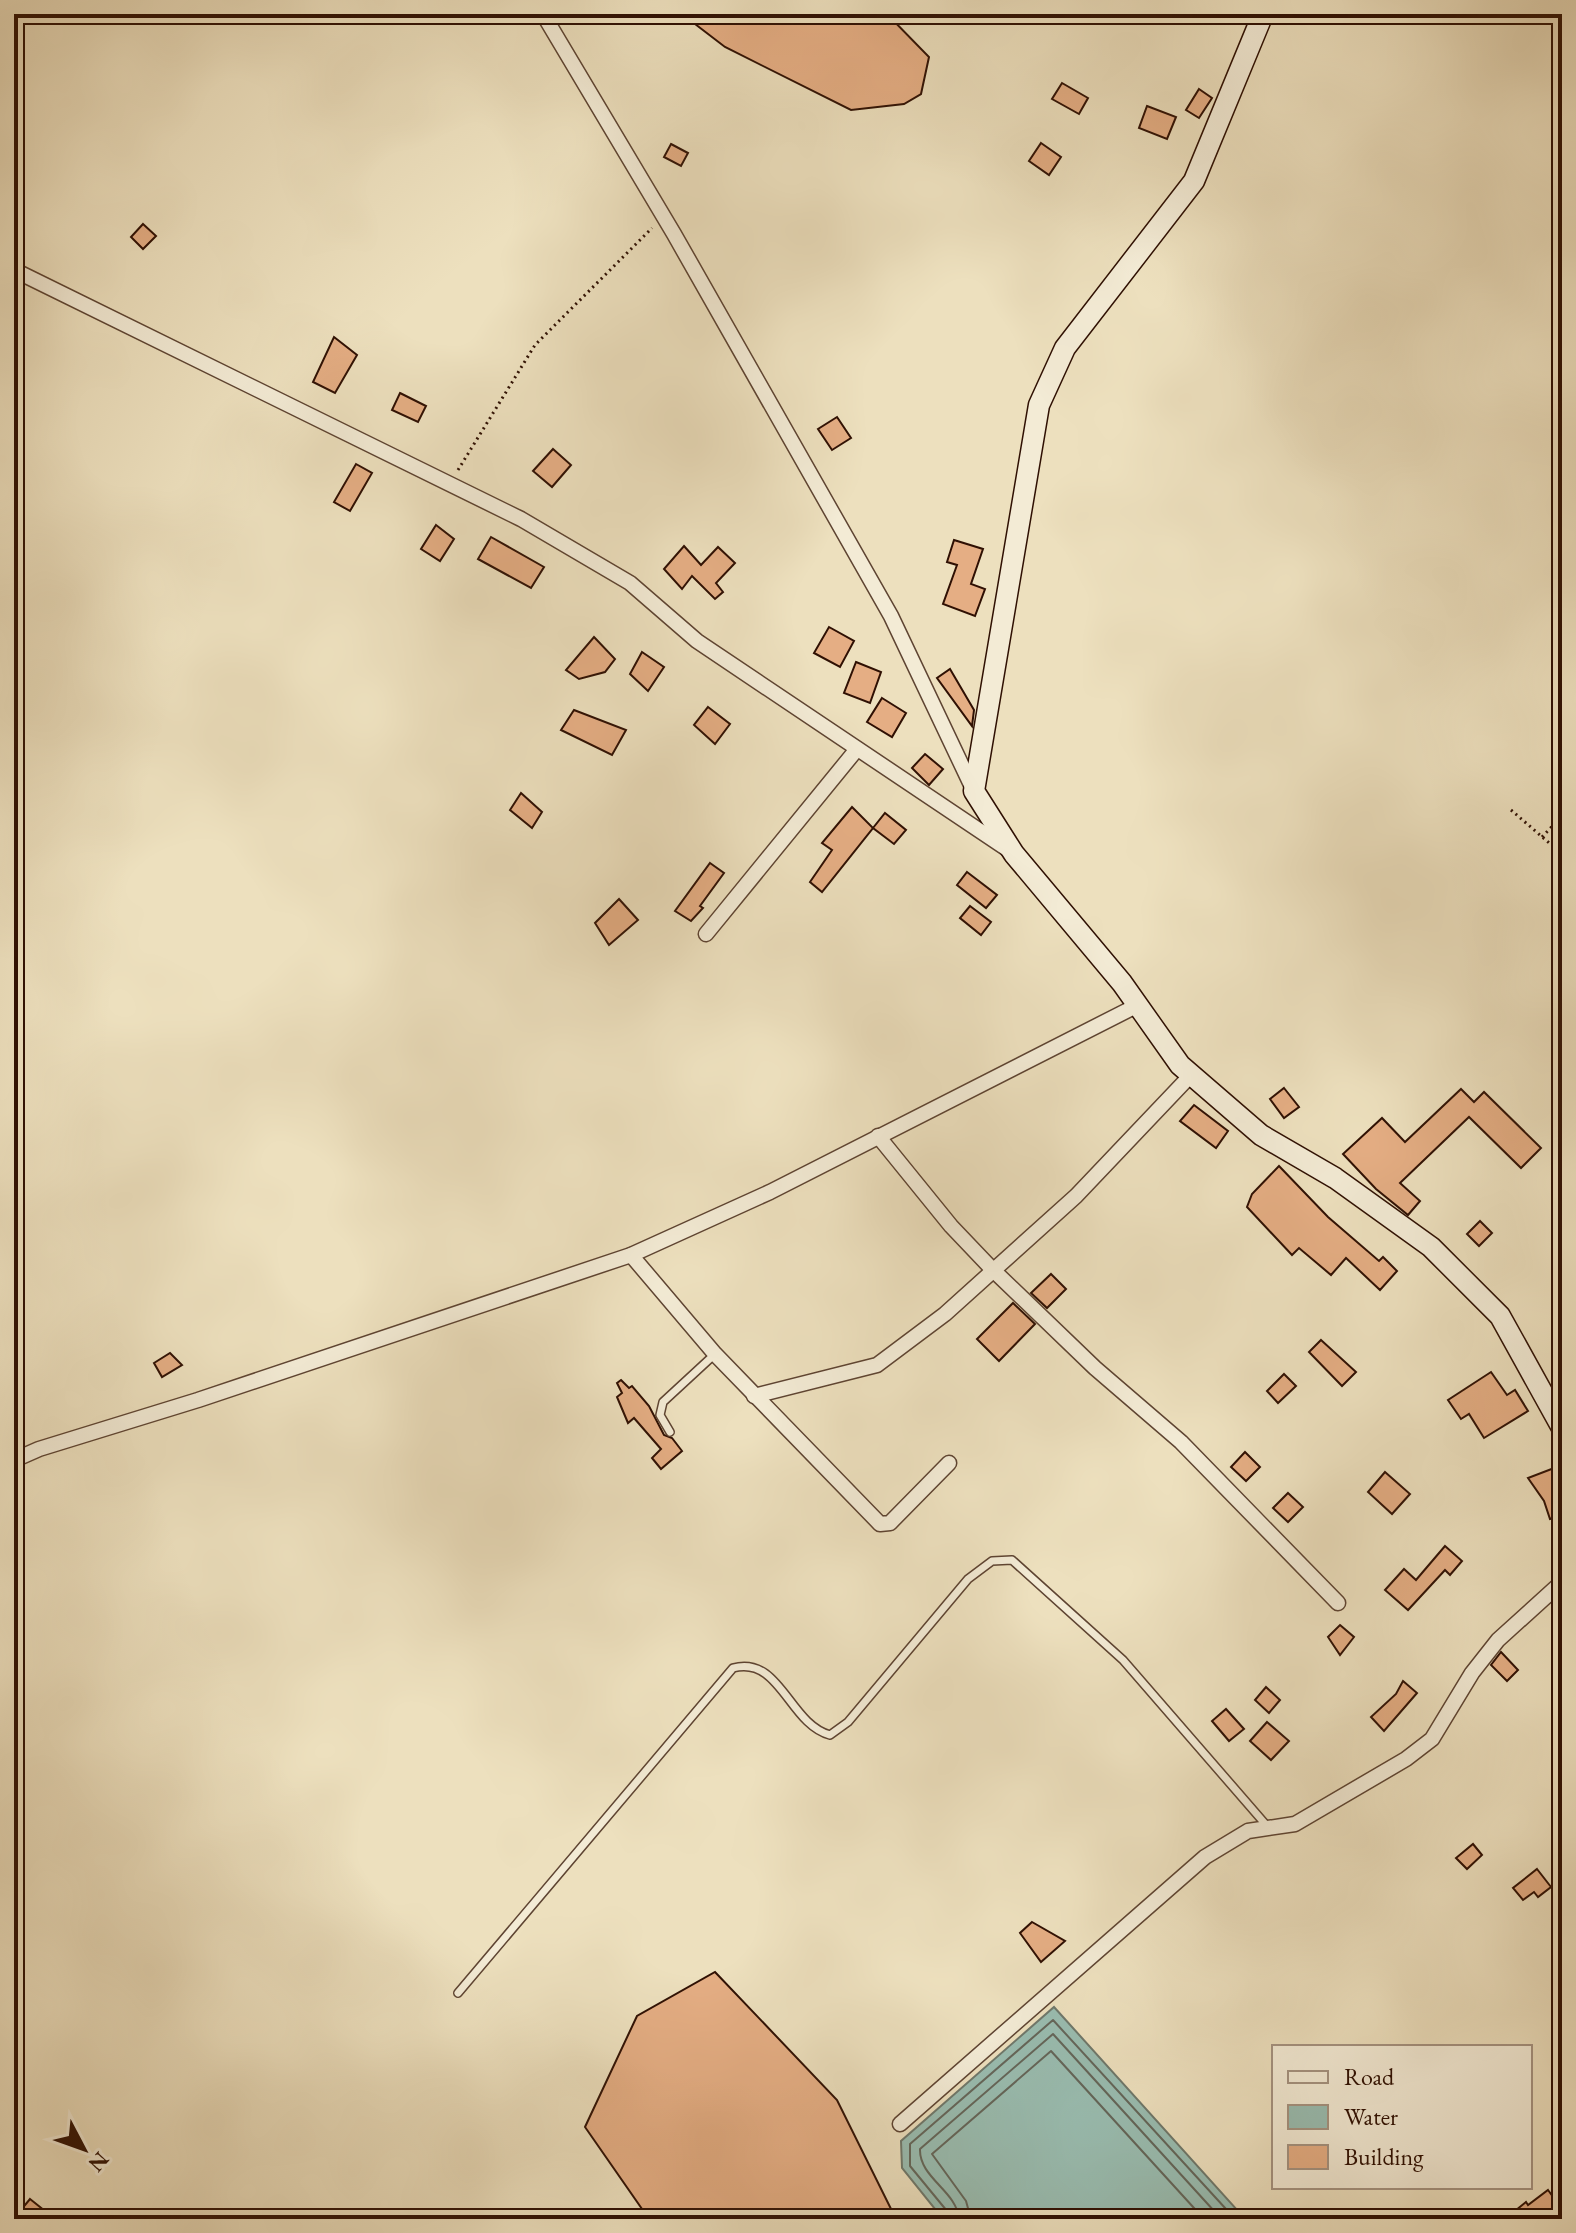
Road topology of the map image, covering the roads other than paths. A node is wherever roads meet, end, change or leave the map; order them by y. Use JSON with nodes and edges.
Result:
{"nodes":[{"id":1,"x":543,"y":14,"type":"edge"},
{"id":2,"x":1263,"y":14,"type":"edge"},
{"id":3,"x":14,"y":270,"type":"edge"},
{"id":4,"x":857,"y":749,"type":"junction"},
{"id":5,"x":974,"y":791,"type":"junction"},
{"id":6,"x":1014,"y":854,"type":"junction"},
{"id":7,"x":706,"y":934,"type":"dead end"},
{"id":8,"x":1138,"y":1005,"type":"junction"},
{"id":9,"x":1191,"y":1075,"type":"junction"},
{"id":10,"x":878,"y":1136,"type":"junction"},
{"id":11,"x":631,"y":1255,"type":"junction"},
{"id":12,"x":992,"y":1269,"type":"junction"},
{"id":13,"x":715,"y":1354,"type":"junction"},
{"id":14,"x":754,"y":1396,"type":"junction"},
{"id":15,"x":1562,"y":1428,"type":"edge"},
{"id":16,"x":670,"y":1432,"type":"dead end"},
{"id":17,"x":14,"y":1460,"type":"edge"},
{"id":18,"x":949,"y":1463,"type":"dead end"},
{"id":19,"x":1562,"y":1582,"type":"edge"},
{"id":20,"x":1338,"y":1603,"type":"dead end"},
{"id":21,"x":1267,"y":1826,"type":"junction"},
{"id":22,"x":458,"y":1993,"type":"dead end"},
{"id":23,"x":900,"y":2124,"type":"dead end"}],
"edges":[{"from":1,"to":5,"type":"street"},
{"from":2,"to":5,"type":"street"},
{"from":3,"to":4,"type":"street"},
{"from":4,"to":6,"type":"street"},
{"from":4,"to":7,"type":"street"},
{"from":5,"to":6,"type":"street"},
{"from":6,"to":8,"type":"street"},
{"from":8,"to":9,"type":"street"},
{"from":8,"to":10,"type":"street"},
{"from":9,"to":12,"type":"street"},
{"from":9,"to":15,"type":"street"},
{"from":10,"to":11,"type":"street"},
{"from":10,"to":12,"type":"street"},
{"from":11,"to":13,"type":"street"},
{"from":11,"to":17,"type":"street"},
{"from":12,"to":14,"type":"street"},
{"from":12,"to":20,"type":"street"},
{"from":13,"to":14,"type":"street"},
{"from":13,"to":16,"type":"lane"},
{"from":14,"to":18,"type":"street"},
{"from":19,"to":21,"type":"street"},
{"from":21,"to":22,"type":"lane"},
{"from":21,"to":23,"type":"street"}]}
